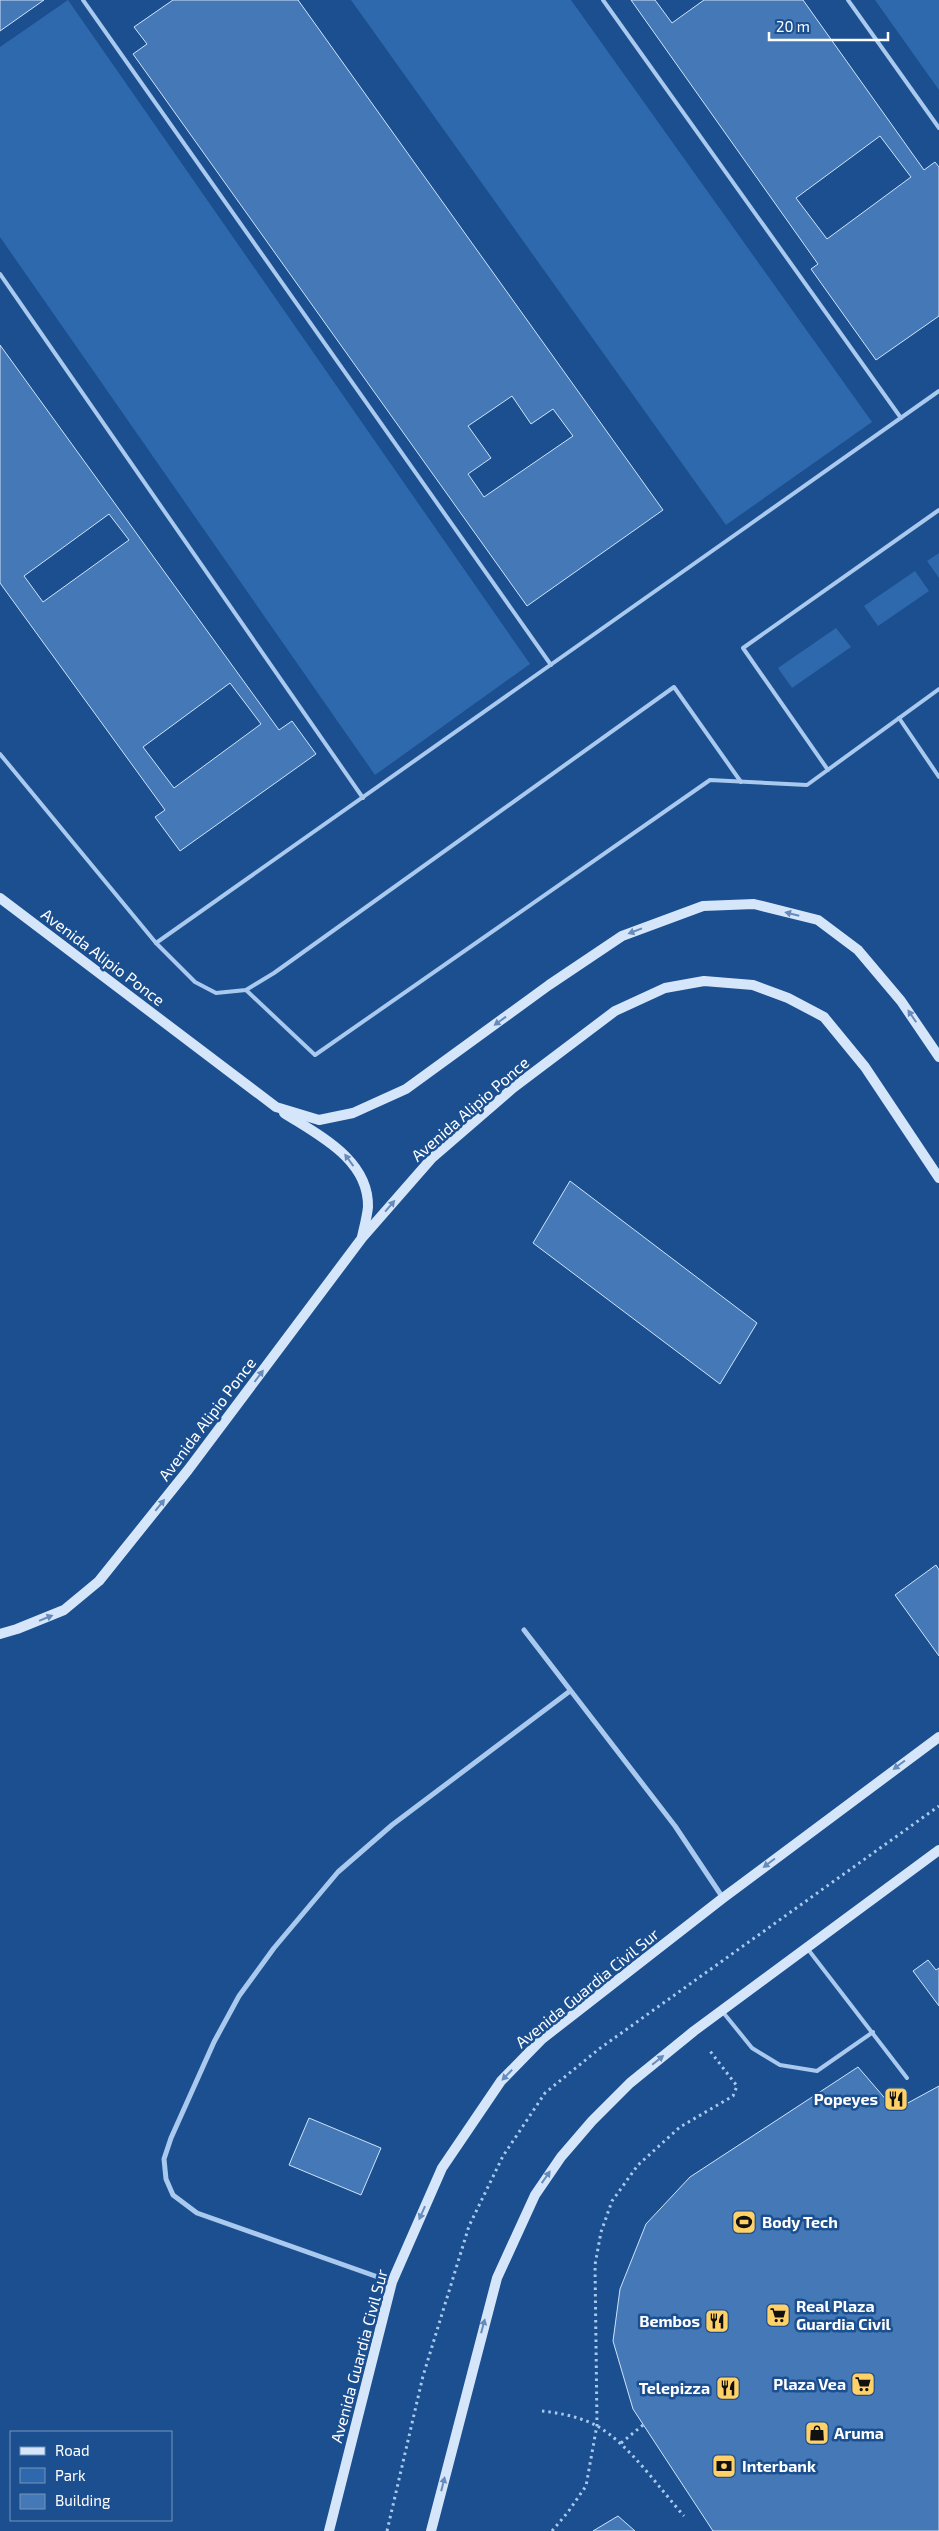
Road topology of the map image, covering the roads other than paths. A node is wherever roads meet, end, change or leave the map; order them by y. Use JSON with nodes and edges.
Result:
{"nodes":[{"id":1,"x":83,"y":0,"type":"edge"},
{"id":2,"x":603,"y":0,"type":"edge"},
{"id":3,"x":848,"y":0,"type":"edge"},
{"id":4,"x":939,"y":128,"type":"edge"},
{"id":5,"x":0,"y":274,"type":"edge"},
{"id":6,"x":939,"y":391,"type":"edge"},
{"id":7,"x":901,"y":418,"type":"junction"},
{"id":8,"x":939,"y":510,"type":"edge"},
{"id":9,"x":552,"y":665,"type":"junction"},
{"id":10,"x":939,"y":689,"type":"edge"},
{"id":11,"x":899,"y":718,"type":"junction"},
{"id":12,"x":0,"y":754,"type":"edge"},
{"id":13,"x":828,"y":770,"type":"junction"},
{"id":14,"x":939,"y":777,"type":"edge"},
{"id":15,"x":741,"y":782,"type":"junction"},
{"id":16,"x":363,"y":798,"type":"junction"},
{"id":17,"x":0,"y":898,"type":"edge"},
{"id":18,"x":156,"y":943,"type":"junction"},
{"id":19,"x":246,"y":990,"type":"junction"},
{"id":20,"x":939,"y":1057,"type":"edge"},
{"id":21,"x":276,"y":1107,"type":"junction"},
{"id":22,"x":939,"y":1178,"type":"edge"},
{"id":23,"x":362,"y":1238,"type":"junction"},
{"id":24,"x":524,"y":1630,"type":"dead end"},
{"id":25,"x":0,"y":1634,"type":"edge"},
{"id":26,"x":570,"y":1691,"type":"junction"},
{"id":27,"x":939,"y":1737,"type":"edge"},
{"id":28,"x":939,"y":1850,"type":"edge"},
{"id":29,"x":723,"y":1898,"type":"junction"},
{"id":30,"x":807,"y":1948,"type":"junction"},
{"id":31,"x":722,"y":2011,"type":"junction"},
{"id":32,"x":873,"y":2032,"type":"junction"},
{"id":33,"x":907,"y":2078,"type":"dead end"},
{"id":34,"x":392,"y":2282,"type":"junction"},
{"id":35,"x":329,"y":2531,"type":"edge"},
{"id":36,"x":432,"y":2531,"type":"edge"}],
"edges":[{"from":1,"to":9,"type":"lane"},
{"from":2,"to":7,"type":"lane"},
{"from":3,"to":4,"type":"lane"},
{"from":5,"to":16,"type":"lane"},
{"from":6,"to":7,"type":"lane"},
{"from":7,"to":9,"type":"lane"},
{"from":8,"to":13,"type":"lane"},
{"from":9,"to":16,"type":"lane"},
{"from":10,"to":11,"type":"lane"},
{"from":11,"to":13,"type":"lane"},
{"from":11,"to":14,"type":"lane"},
{"from":12,"to":18,"type":"lane"},
{"from":13,"to":15,"type":"lane"},
{"from":15,"to":19,"type":"lane"},
{"from":15,"to":19,"type":"lane"},
{"from":16,"to":18,"type":"lane"},
{"from":17,"to":21,"type":"main road","name":"Avenida Alipio Ponce"},
{"from":18,"to":19,"type":"lane"},
{"from":20,"to":21,"type":"main road","name":"Avenida Alipio Ponce","one_way":true},
{"from":23,"to":21,"type":"main road","one_way":true},
{"from":23,"to":22,"type":"main road","name":"Avenida Alipio Ponce","one_way":true},
{"from":25,"to":23,"type":"main road","name":"Avenida Alipio Ponce","one_way":true},
{"from":24,"to":26,"type":"street"},
{"from":26,"to":29,"type":"street"},
{"from":26,"to":34,"type":"street"},
{"from":27,"to":29,"type":"main road","name":"Avenida Guardia Civil Sur","one_way":true},
{"from":28,"to":30,"type":"main road"},
{"from":29,"to":34,"type":"main road","name":"Avenida Guardia Civil Sur","one_way":true},
{"from":30,"to":31,"type":"main road"},
{"from":30,"to":32,"type":"lane"},
{"from":31,"to":32,"type":"lane"},
{"from":36,"to":31,"type":"main road","one_way":true},
{"from":32,"to":33,"type":"lane"},
{"from":34,"to":35,"type":"main road","name":"Avenida Guardia Civil Sur"}]}
